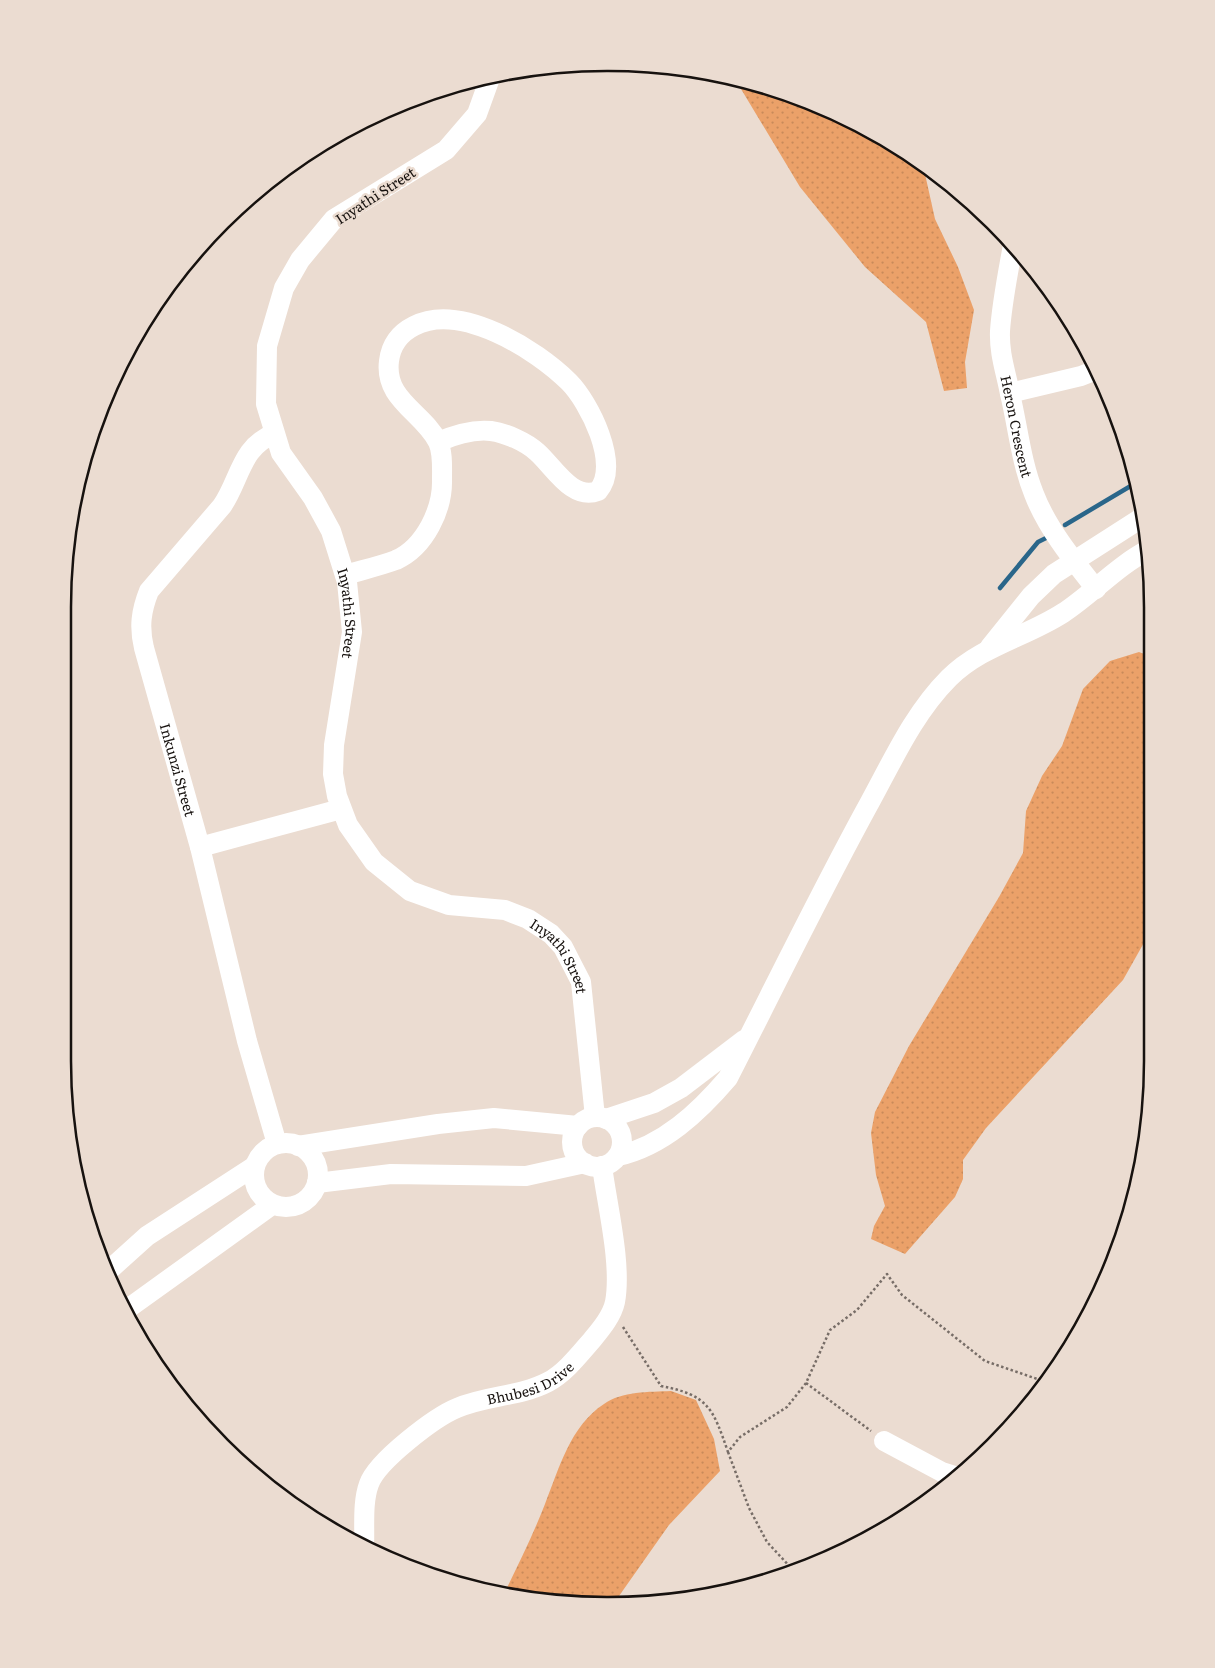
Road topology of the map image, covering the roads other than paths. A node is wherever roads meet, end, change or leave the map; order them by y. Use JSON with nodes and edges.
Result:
{"nodes":[{"id":1,"x":487,"y":86,"type":"edge"},
{"id":2,"x":1012,"y":255,"type":"edge"},
{"id":3,"x":1089,"y":373,"type":"edge"},
{"id":4,"x":1010,"y":393,"type":"junction"},
{"id":5,"x":274,"y":434,"type":"junction"},
{"id":6,"x":438,"y":442,"type":"junction"},
{"id":7,"x":1136,"y":521,"type":"edge"},
{"id":8,"x":1141,"y":555,"type":"edge"},
{"id":9,"x":1073,"y":560,"type":"junction"},
{"id":10,"x":345,"y":575,"type":"junction"},
{"id":11,"x":1096,"y":589,"type":"junction"},
{"id":12,"x":989,"y":649,"type":"junction"},
{"id":13,"x":341,"y":809,"type":"junction"},
{"id":14,"x":200,"y":847,"type":"junction"},
{"id":15,"x":746,"y":1039,"type":"junction"},
{"id":16,"x":593,"y":1121,"type":"junction"},
{"id":17,"x":277,"y":1144,"type":"junction"},
{"id":18,"x":298,"y":1146,"type":"junction"},
{"id":19,"x":602,"y":1162,"type":"junction"},
{"id":20,"x":255,"y":1166,"type":"junction"},
{"id":21,"x":317,"y":1183,"type":"junction"},
{"id":22,"x":272,"y":1204,"type":"junction"},
{"id":23,"x":112,"y":1267,"type":"edge"},
{"id":24,"x":131,"y":1306,"type":"edge"},
{"id":25,"x":884,"y":1441,"type":"road end"},
{"id":26,"x":949,"y":1474,"type":"edge"},
{"id":27,"x":364,"y":1538,"type":"edge"}],
"edges":[{"from":1,"to":5,"type":"street","name":"Inyathi Street"},
{"from":2,"to":4,"type":"street","name":"Heron Crescent"},
{"from":3,"to":4,"type":"street"},
{"from":4,"to":9,"type":"street","name":"Heron Crescent"},
{"from":5,"to":10,"type":"street","name":"Inyathi Street"},
{"from":5,"to":14,"type":"street","name":"Inkunzi Street"},
{"from":6,"to":6,"type":"street"},
{"from":6,"to":10,"type":"street"},
{"from":7,"to":9,"type":"street"},
{"from":8,"to":11,"type":"street"},
{"from":9,"to":11,"type":"street","name":"Heron Crescent"},
{"from":9,"to":12,"type":"street"},
{"from":10,"to":13,"type":"street","name":"Inyathi Street"},
{"from":11,"to":12,"type":"street"},
{"from":12,"to":15,"type":"street"},
{"from":13,"to":14,"type":"street"},
{"from":13,"to":16,"type":"street","name":"Inyathi Street"},
{"from":14,"to":17,"type":"street","name":"Inkunzi Street"},
{"from":15,"to":16,"type":"street"},
{"from":15,"to":19,"type":"street"},
{"from":16,"to":18,"type":"street"},
{"from":16,"to":19,"type":"street"},
{"from":16,"to":19,"type":"street"},
{"from":17,"to":18,"type":"street"},
{"from":17,"to":20,"type":"street"},
{"from":18,"to":21,"type":"street"},
{"from":19,"to":21,"type":"street"},
{"from":19,"to":27,"type":"street","name":"Bhubesi Drive"},
{"from":20,"to":22,"type":"street"},
{"from":20,"to":23,"type":"street"},
{"from":21,"to":22,"type":"street"},
{"from":22,"to":24,"type":"street"},
{"from":25,"to":26,"type":"street"}]}
